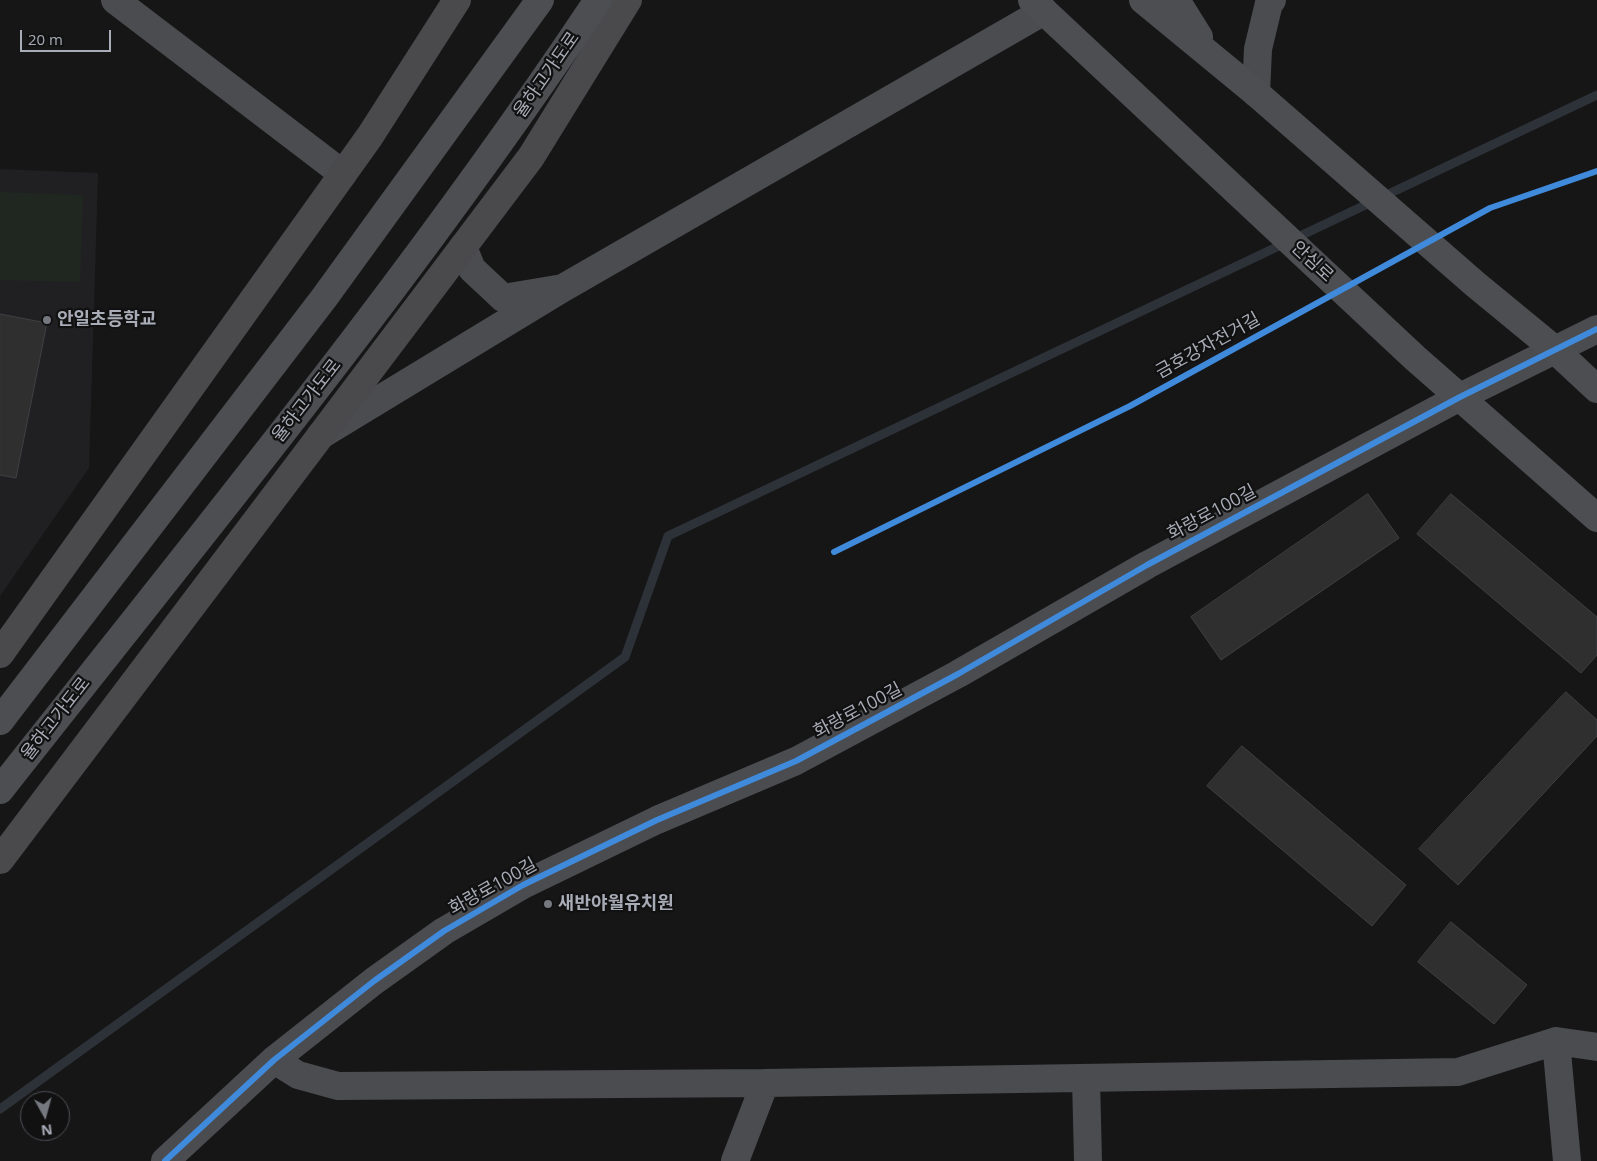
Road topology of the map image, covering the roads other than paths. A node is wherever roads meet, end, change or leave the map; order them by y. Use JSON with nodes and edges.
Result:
{"nodes":[{"id":1,"x":115,"y":0,"type":"edge"},
{"id":2,"x":457,"y":0,"type":"edge"},
{"id":3,"x":540,"y":0,"type":"edge"},
{"id":4,"x":598,"y":0,"type":"edge"},
{"id":5,"x":628,"y":0,"type":"edge"},
{"id":6,"x":1143,"y":0,"type":"edge"},
{"id":7,"x":1176,"y":0,"type":"edge"},
{"id":8,"x":1272,"y":0,"type":"edge"},
{"id":9,"x":1038,"y":6,"type":"edge"},
{"id":10,"x":1213,"y":59,"type":"junction"},
{"id":11,"x":1256,"y":93,"type":"junction"},
{"id":12,"x":343,"y":174,"type":"junction"},
{"id":13,"x":463,"y":247,"type":"junction"},
{"id":14,"x":563,"y":288,"type":"junction"},
{"id":15,"x":1597,"y":329,"type":"edge"},
{"id":16,"x":1554,"y":349,"type":"junction"},
{"id":17,"x":1597,"y":389,"type":"edge"},
{"id":18,"x":1460,"y":397,"type":"junction"},
{"id":19,"x":321,"y":435,"type":"junction"},
{"id":20,"x":1597,"y":518,"type":"edge"},
{"id":21,"x":0,"y":654,"type":"edge"},
{"id":22,"x":0,"y":722,"type":"edge"},
{"id":23,"x":0,"y":790,"type":"edge"},
{"id":24,"x":0,"y":860,"type":"edge"},
{"id":25,"x":1556,"y":1041,"type":"junction"},
{"id":26,"x":1597,"y":1047,"type":"edge"},
{"id":27,"x":274,"y":1060,"type":"junction"},
{"id":28,"x":1086,"y":1080,"type":"junction"},
{"id":29,"x":765,"y":1083,"type":"junction"},
{"id":30,"x":165,"y":1161,"type":"edge"},
{"id":31,"x":735,"y":1161,"type":"edge"},
{"id":32,"x":1088,"y":1161,"type":"edge"},
{"id":33,"x":1567,"y":1161,"type":"edge"}],
"edges":[{"from":1,"to":12,"type":"street"},
{"from":2,"to":12,"type":"main road"},
{"from":3,"to":22,"type":"main road"},
{"from":4,"to":23,"type":"main road","name":"율하고가도로"},
{"from":5,"to":13,"type":"main road"},
{"from":6,"to":10,"type":"main road"},
{"from":7,"to":10,"type":"main road"},
{"from":8,"to":11,"type":"street"},
{"from":9,"to":14,"type":"street"},
{"from":9,"to":18,"type":"main road","name":"안심로"},
{"from":10,"to":11,"type":"main road"},
{"from":11,"to":16,"type":"main road"},
{"from":12,"to":21,"type":"main road"},
{"from":13,"to":14,"type":"street"},
{"from":13,"to":19,"type":"main road"},
{"from":14,"to":19,"type":"street"},
{"from":15,"to":16,"type":"street","name":"화랑로100길"},
{"from":16,"to":17,"type":"main road"},
{"from":16,"to":18,"type":"street","name":"화랑로100길"},
{"from":18,"to":20,"type":"main road","name":"안심로"},
{"from":18,"to":27,"type":"street","name":"화랑로100길"},
{"from":19,"to":24,"type":"main road"},
{"from":25,"to":26,"type":"street"},
{"from":25,"to":28,"type":"street"},
{"from":25,"to":33,"type":"street"},
{"from":27,"to":29,"type":"street"},
{"from":27,"to":30,"type":"street","name":"화랑로100길"},
{"from":28,"to":29,"type":"street"},
{"from":28,"to":32,"type":"street"},
{"from":29,"to":31,"type":"street"}]}
